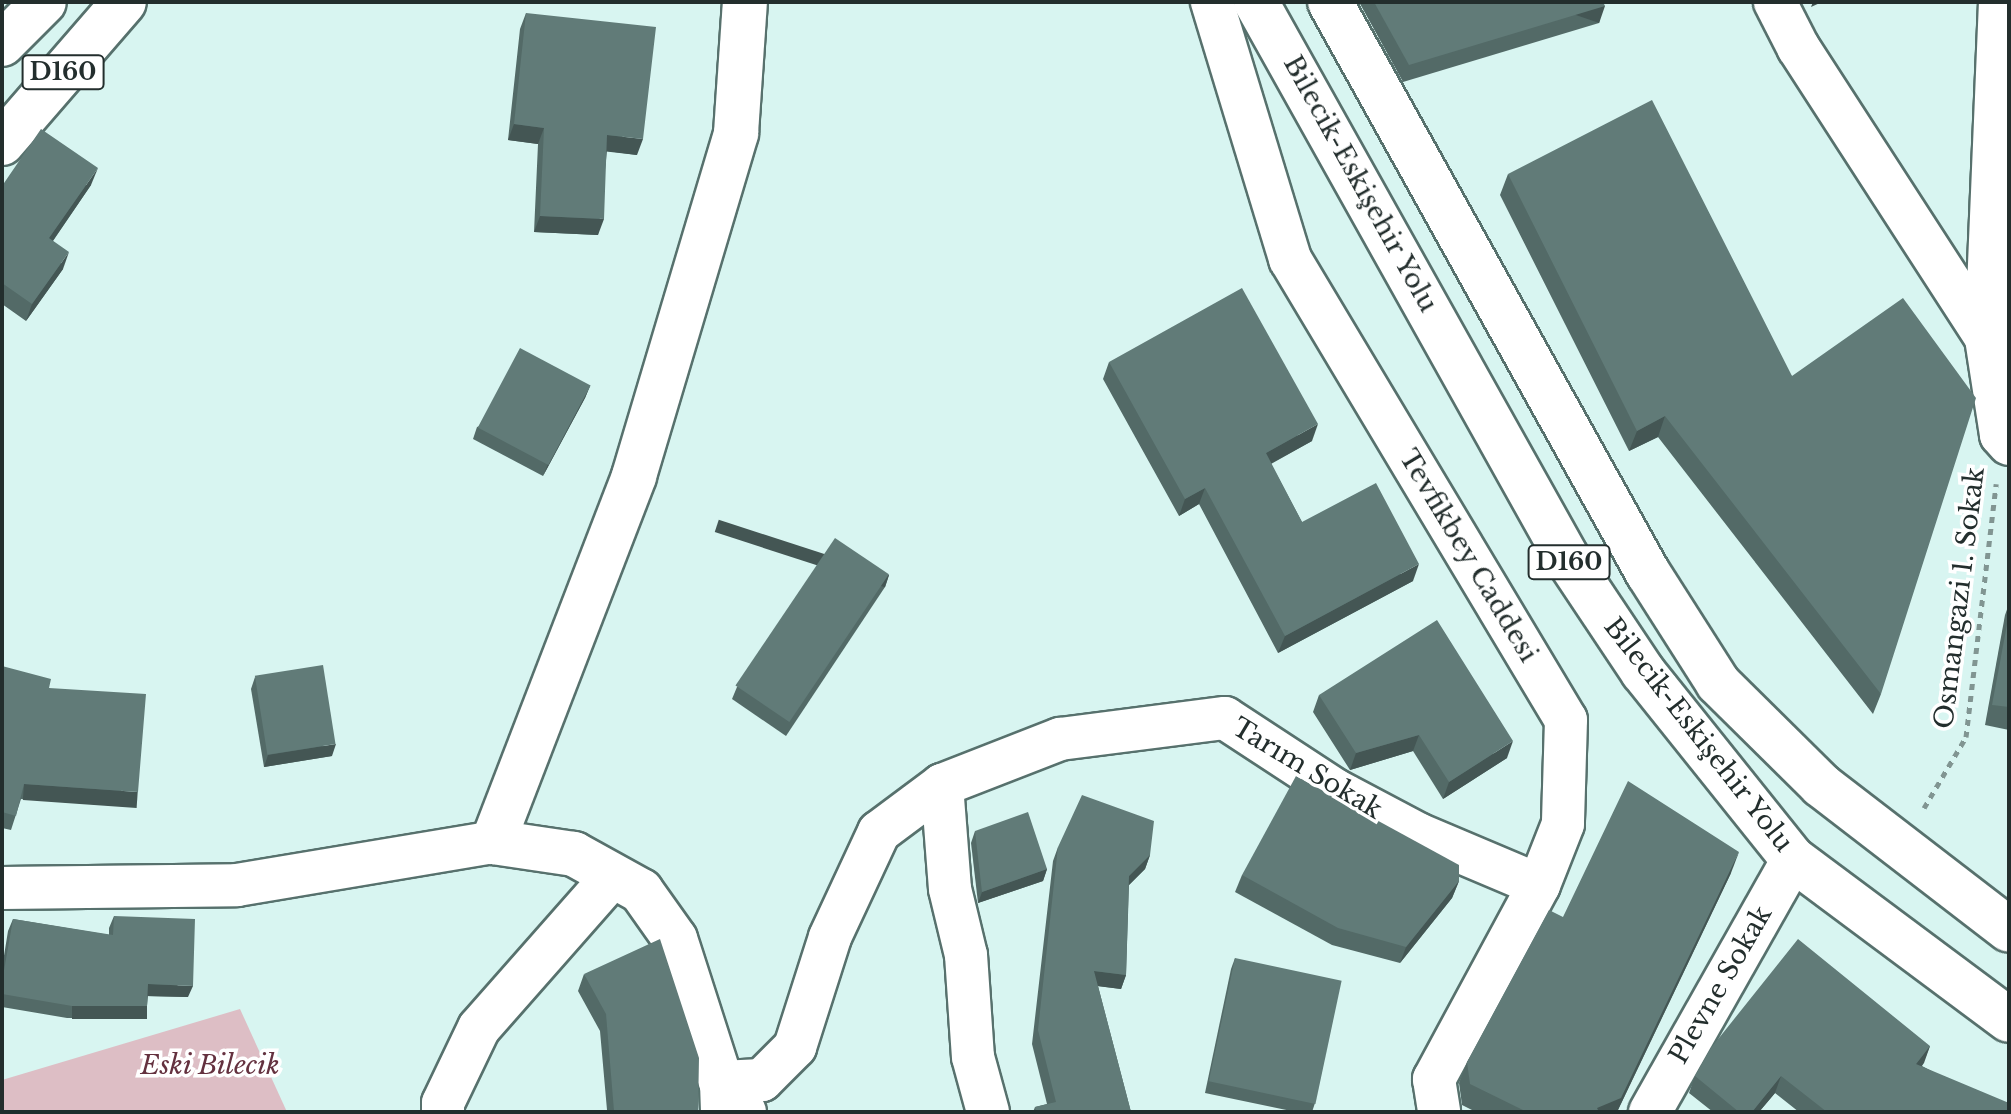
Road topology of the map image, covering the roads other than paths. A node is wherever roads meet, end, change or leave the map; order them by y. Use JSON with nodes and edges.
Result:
{"nodes":[{"id":1,"x":44,"y":2,"type":"edge"},
{"id":2,"x":124,"y":2,"type":"edge"},
{"id":3,"x":745,"y":2,"type":"edge"},
{"id":4,"x":1212,"y":2,"type":"edge"},
{"id":5,"x":1256,"y":2,"type":"edge"},
{"id":6,"x":1330,"y":2,"type":"edge"},
{"id":7,"x":1775,"y":2,"type":"edge"},
{"id":8,"x":2000,"y":2,"type":"edge"},
{"id":9,"x":2,"y":44,"type":"edge"},
{"id":10,"x":2,"y":143,"type":"edge"},
{"id":11,"x":1986,"y":338,"type":"junction"},
{"id":12,"x":2005,"y":439,"type":"edge"},
{"id":13,"x":942,"y":785,"type":"junction"},
{"id":14,"x":493,"y":842,"type":"junction"},
{"id":15,"x":1793,"y":859,"type":"junction"},
{"id":16,"x":613,"y":876,"type":"junction"},
{"id":17,"x":1539,"y":885,"type":"junction"},
{"id":18,"x":2,"y":888,"type":"edge"},
{"id":19,"x":2009,"y":930,"type":"edge"},
{"id":20,"x":2009,"y":1020,"type":"edge"},
{"id":21,"x":729,"y":1102,"type":"edge"},
{"id":22,"x":443,"y":1112,"type":"edge"},
{"id":23,"x":988,"y":1112,"type":"edge"},
{"id":24,"x":1439,"y":1112,"type":"edge"},
{"id":25,"x":1650,"y":1112,"type":"edge"}],
"edges":[{"from":1,"to":9,"type":"main road","number":"D160"},
{"from":2,"to":10,"type":"main road","number":"D160"},
{"from":3,"to":14,"type":"main road"},
{"from":4,"to":17,"type":"street","name":"Tevfikbey Caddesi"},
{"from":5,"to":15,"type":"main road","name":"Bilecik-Eskişehir Yolu","number":"D160"},
{"from":6,"to":19,"type":"main road","name":"Bilecik-Eskişehir Yolu","number":"D160"},
{"from":7,"to":11,"type":"street"},
{"from":8,"to":11,"type":"street"},
{"from":11,"to":12,"type":"street"},
{"from":13,"to":17,"type":"street","name":"Tarım Sokak"},
{"from":13,"to":21,"type":"street","name":"Tarım Sokak"},
{"from":13,"to":23,"type":"street"},
{"from":14,"to":16,"type":"main road"},
{"from":14,"to":18,"type":"street"},
{"from":15,"to":20,"type":"main road","name":"Bilecik-Eskişehir Yolu","number":"D160"},
{"from":15,"to":25,"type":"street","name":"Plevne Sokak"},
{"from":16,"to":21,"type":"main road"},
{"from":16,"to":22,"type":"street"},
{"from":17,"to":24,"type":"street","name":"Tevfikbey Caddesi"}]}
